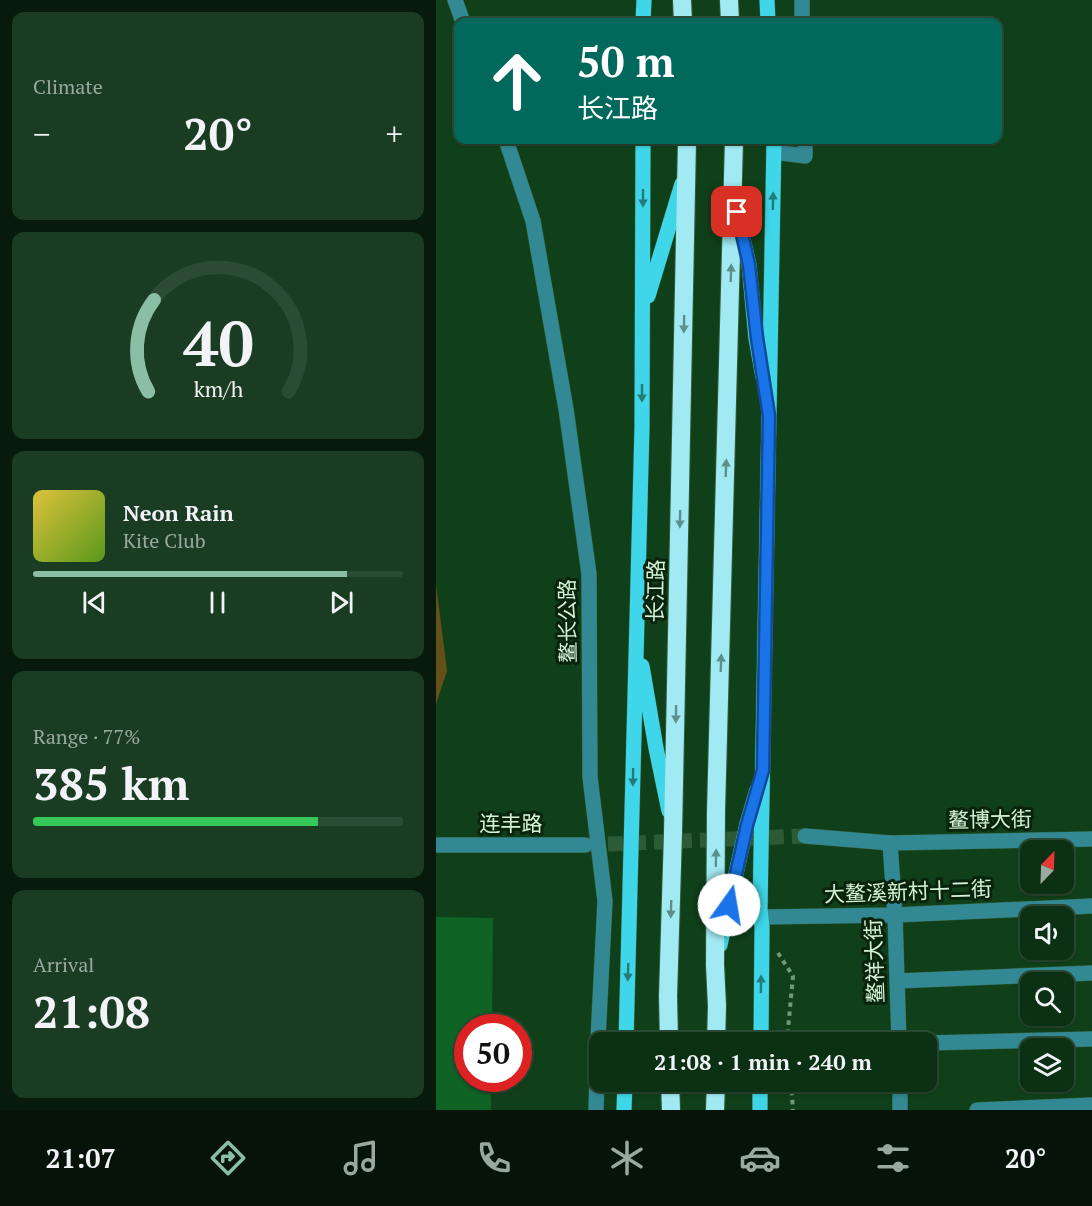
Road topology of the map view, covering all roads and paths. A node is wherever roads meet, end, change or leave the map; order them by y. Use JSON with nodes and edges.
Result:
{"nodes":[{"id":1,"x":455,"y":0,"type":"edge"},
{"id":2,"x":644,"y":0,"type":"edge"},
{"id":3,"x":682,"y":0,"type":"edge"},
{"id":4,"x":729,"y":0,"type":"edge"},
{"id":5,"x":767,"y":0,"type":"edge"},
{"id":6,"x":802,"y":0,"type":"edge"},
{"id":7,"x":462,"y":18,"type":"edge"},
{"id":8,"x":643,"y":18,"type":"edge"},
{"id":9,"x":683,"y":18,"type":"edge"},
{"id":10,"x":730,"y":18,"type":"edge"},
{"id":11,"x":768,"y":18,"type":"edge"},
{"id":12,"x":802,"y":18,"type":"edge"},
{"id":13,"x":507,"y":144,"type":"edge"},
{"id":14,"x":643,"y":144,"type":"edge"},
{"id":15,"x":687,"y":144,"type":"edge"},
{"id":16,"x":734,"y":144,"type":"edge"},
{"id":17,"x":805,"y":144,"type":"edge"},
{"id":18,"x":774,"y":146,"type":"edge"},
{"id":19,"x":687,"y":166,"type":"junction"},
{"id":20,"x":733,"y":195,"type":"junction"},
{"id":21,"x":643,"y":311,"type":"junction"},
{"id":22,"x":769,"y":416,"type":"junction"},
{"id":23,"x":637,"y":636,"type":"junction"},
{"id":24,"x":763,"y":770,"type":"junction"},
{"id":25,"x":673,"y":833,"type":"junction"},
{"id":26,"x":805,"y":836,"type":"tunnel mouth"},
{"id":27,"x":1092,"y":839,"type":"edge"},
{"id":28,"x":890,"y":843,"type":"junction"},
{"id":29,"x":436,"y":845,"type":"edge"},
{"id":30,"x":585,"y":845,"type":"tunnel mouth"},
{"id":31,"x":1092,"y":906,"type":"edge"},
{"id":32,"x":895,"y":915,"type":"junction"},
{"id":33,"x":761,"y":922,"type":"junction"},
{"id":34,"x":715,"y":965,"type":"junction"},
{"id":35,"x":1092,"y":973,"type":"edge"},
{"id":36,"x":897,"y":981,"type":"junction"},
{"id":37,"x":626,"y":1032,"type":"edge"},
{"id":38,"x":669,"y":1032,"type":"edge"},
{"id":39,"x":716,"y":1032,"type":"edge"},
{"id":40,"x":760,"y":1032,"type":"edge"},
{"id":41,"x":788,"y":1032,"type":"edge"},
{"id":42,"x":898,"y":1032,"type":"edge"},
{"id":43,"x":1092,"y":1039,"type":"edge"},
{"id":44,"x":937,"y":1043,"type":"edge"},
{"id":45,"x":625,"y":1092,"type":"edge"},
{"id":46,"x":670,"y":1092,"type":"edge"},
{"id":47,"x":716,"y":1092,"type":"edge"},
{"id":48,"x":760,"y":1092,"type":"edge"},
{"id":49,"x":792,"y":1092,"type":"edge"},
{"id":50,"x":900,"y":1092,"type":"edge"},
{"id":51,"x":1092,"y":1105,"type":"edge"},
{"id":52,"x":596,"y":1110,"type":"edge"},
{"id":53,"x":624,"y":1110,"type":"edge"},
{"id":54,"x":670,"y":1110,"type":"edge"},
{"id":55,"x":715,"y":1110,"type":"edge"},
{"id":56,"x":760,"y":1110,"type":"edge"},
{"id":57,"x":793,"y":1110,"type":"edge"},
{"id":58,"x":901,"y":1110,"type":"edge"},
{"id":59,"x":977,"y":1110,"type":"edge"}],
"edges":[{"from":1,"to":7,"type":"street"},
{"from":2,"to":8,"type":"main road"},
{"from":3,"to":9,"type":"highway"},
{"from":4,"to":10,"type":"highway"},
{"from":5,"to":11,"type":"main road"},
{"from":6,"to":12,"type":"street"},
{"from":13,"to":52,"type":"street","name":"鳌长公路"},
{"from":14,"to":21,"type":"main road","name":"长江路","one_way":true},
{"from":15,"to":19,"type":"highway","name":"长江路"},
{"from":16,"to":20,"type":"highway"},
{"from":17,"to":18,"type":"street"},
{"from":22,"to":18,"type":"main road","one_way":true},
{"from":19,"to":21,"type":"main road"},
{"from":19,"to":25,"type":"highway","name":"长江路","one_way":true},
{"from":20,"to":22,"type":"main road"},
{"from":34,"to":20,"type":"highway","one_way":true},
{"from":21,"to":23,"type":"main road","name":"长江路","one_way":true},
{"from":22,"to":24,"type":"main road"},
{"from":23,"to":25,"type":"main road"},
{"from":23,"to":37,"type":"main road","name":"长江路","one_way":true},
{"from":24,"to":33,"type":"main road"},
{"from":24,"to":34,"type":"main road"},
{"from":25,"to":38,"type":"highway","name":"长江路","one_way":true},
{"from":26,"to":28,"type":"street"},
{"from":27,"to":28,"type":"street","name":"鳌博大街"},
{"from":28,"to":32,"type":"street","name":"鳌祥大街"},
{"from":29,"to":30,"type":"street","name":"连丰路"},
{"from":31,"to":32,"type":"street","name":"大鳌溪新村十二街"},
{"from":32,"to":33,"type":"street","name":"大鳌溪新村十二街"},
{"from":32,"to":36,"type":"street","name":"鳌祥大街"},
{"from":40,"to":33,"type":"main road","one_way":true},
{"from":33,"to":41,"type":"path"},
{"from":34,"to":39,"type":"highway"},
{"from":35,"to":36,"type":"street"},
{"from":36,"to":42,"type":"street","name":"鳌祥大街"},
{"from":43,"to":44,"type":"street"},
{"from":45,"to":53,"type":"main road"},
{"from":46,"to":54,"type":"highway"},
{"from":47,"to":55,"type":"highway"},
{"from":48,"to":56,"type":"main road"},
{"from":49,"to":57,"type":"path"},
{"from":50,"to":58,"type":"street"},
{"from":51,"to":59,"type":"street"}]}
